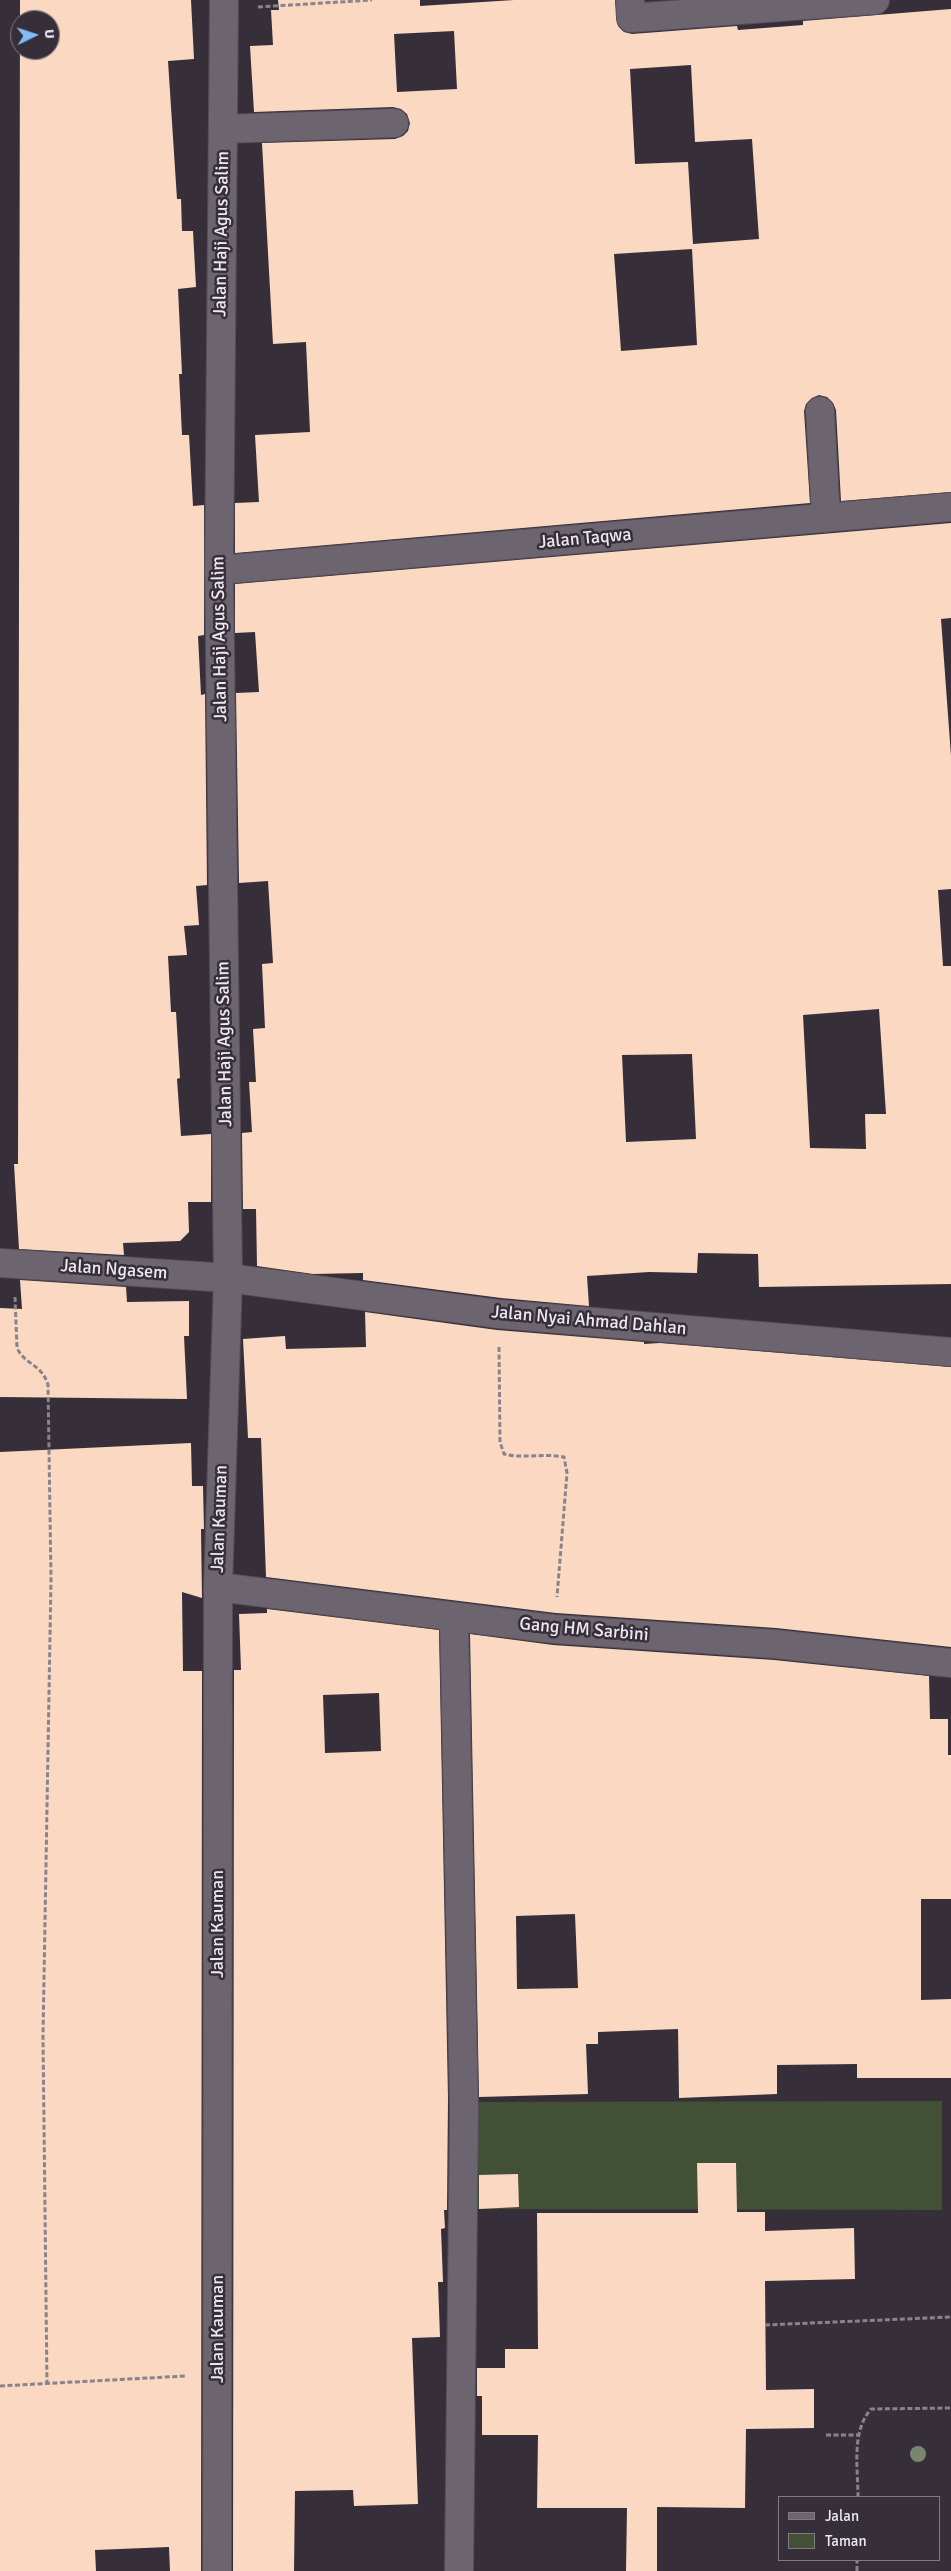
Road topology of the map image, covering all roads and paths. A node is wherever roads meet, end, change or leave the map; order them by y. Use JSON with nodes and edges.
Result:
{"nodes":[{"id":1,"x":372,"y":0,"type":"edge"},
{"id":2,"x":630,"y":0,"type":"edge"},
{"id":3,"x":875,"y":0,"type":"edge"},
{"id":4,"x":224,"y":4,"type":"edge"},
{"id":5,"x":394,"y":123,"type":"dead end"},
{"id":6,"x":223,"y":129,"type":"junction"},
{"id":7,"x":820,"y":411,"type":"dead end"},
{"id":8,"x":951,"y":507,"type":"edge"},
{"id":9,"x":826,"y":518,"type":"junction"},
{"id":10,"x":219,"y":570,"type":"junction"},
{"id":11,"x":8,"y":1263,"type":"edge"},
{"id":12,"x":228,"y":1278,"type":"junction"},
{"id":13,"x":499,"y":1314,"type":"junction"},
{"id":14,"x":951,"y":1352,"type":"edge"},
{"id":15,"x":218,"y":1587,"type":"junction"},
{"id":16,"x":454,"y":1617,"type":"junction"},
{"id":17,"x":554,"y":1629,"type":"junction"},
{"id":18,"x":951,"y":1663,"type":"edge"},
{"id":19,"x":951,"y":2317,"type":"edge"},
{"id":20,"x":766,"y":2325,"type":"dead end"},
{"id":21,"x":218,"y":2374,"type":"junction"},
{"id":22,"x":47,"y":2385,"type":"junction"},
{"id":23,"x":0,"y":2386,"type":"edge"},
{"id":24,"x":951,"y":2408,"type":"edge"},
{"id":25,"x":858,"y":2434,"type":"junction"},
{"id":26,"x":826,"y":2435,"type":"dead end"},
{"id":27,"x":858,"y":2496,"type":"edge"},
{"id":28,"x":217,"y":2571,"type":"edge"},
{"id":29,"x":459,"y":2571,"type":"edge"}],
"edges":[{"from":1,"to":4,"type":"path"},
{"from":2,"to":3,"type":"street"},
{"from":4,"to":6,"type":"street","name":"Jalan Haji Agus Salim"},
{"from":5,"to":6,"type":"street"},
{"from":6,"to":10,"type":"street","name":"Jalan Haji Agus Salim"},
{"from":7,"to":9,"type":"street"},
{"from":8,"to":9,"type":"street","name":"Jalan Taqwa"},
{"from":9,"to":10,"type":"street","name":"Jalan Taqwa"},
{"from":10,"to":12,"type":"street","name":"Jalan Haji Agus Salim"},
{"from":11,"to":12,"type":"street","name":"Jalan Ngasem"},
{"from":11,"to":22,"type":"path"},
{"from":12,"to":13,"type":"street","name":"Jalan Nyai Ahmad Dahlan"},
{"from":12,"to":15,"type":"street","name":"Jalan Kauman"},
{"from":13,"to":14,"type":"street","name":"Jalan Nyai Ahmad Dahlan"},
{"from":13,"to":17,"type":"path"},
{"from":15,"to":16,"type":"street","name":"Gang HM Sarbini"},
{"from":15,"to":21,"type":"street","name":"Jalan Kauman"},
{"from":16,"to":17,"type":"street","name":"Gang HM Sarbini"},
{"from":16,"to":29,"type":"street"},
{"from":17,"to":18,"type":"street","name":"Gang HM Sarbini"},
{"from":19,"to":20,"type":"path"},
{"from":21,"to":22,"type":"path"},
{"from":21,"to":28,"type":"street","name":"Jalan Kauman"},
{"from":22,"to":23,"type":"path"},
{"from":24,"to":25,"type":"path"},
{"from":25,"to":26,"type":"path"},
{"from":25,"to":27,"type":"path"}]}
